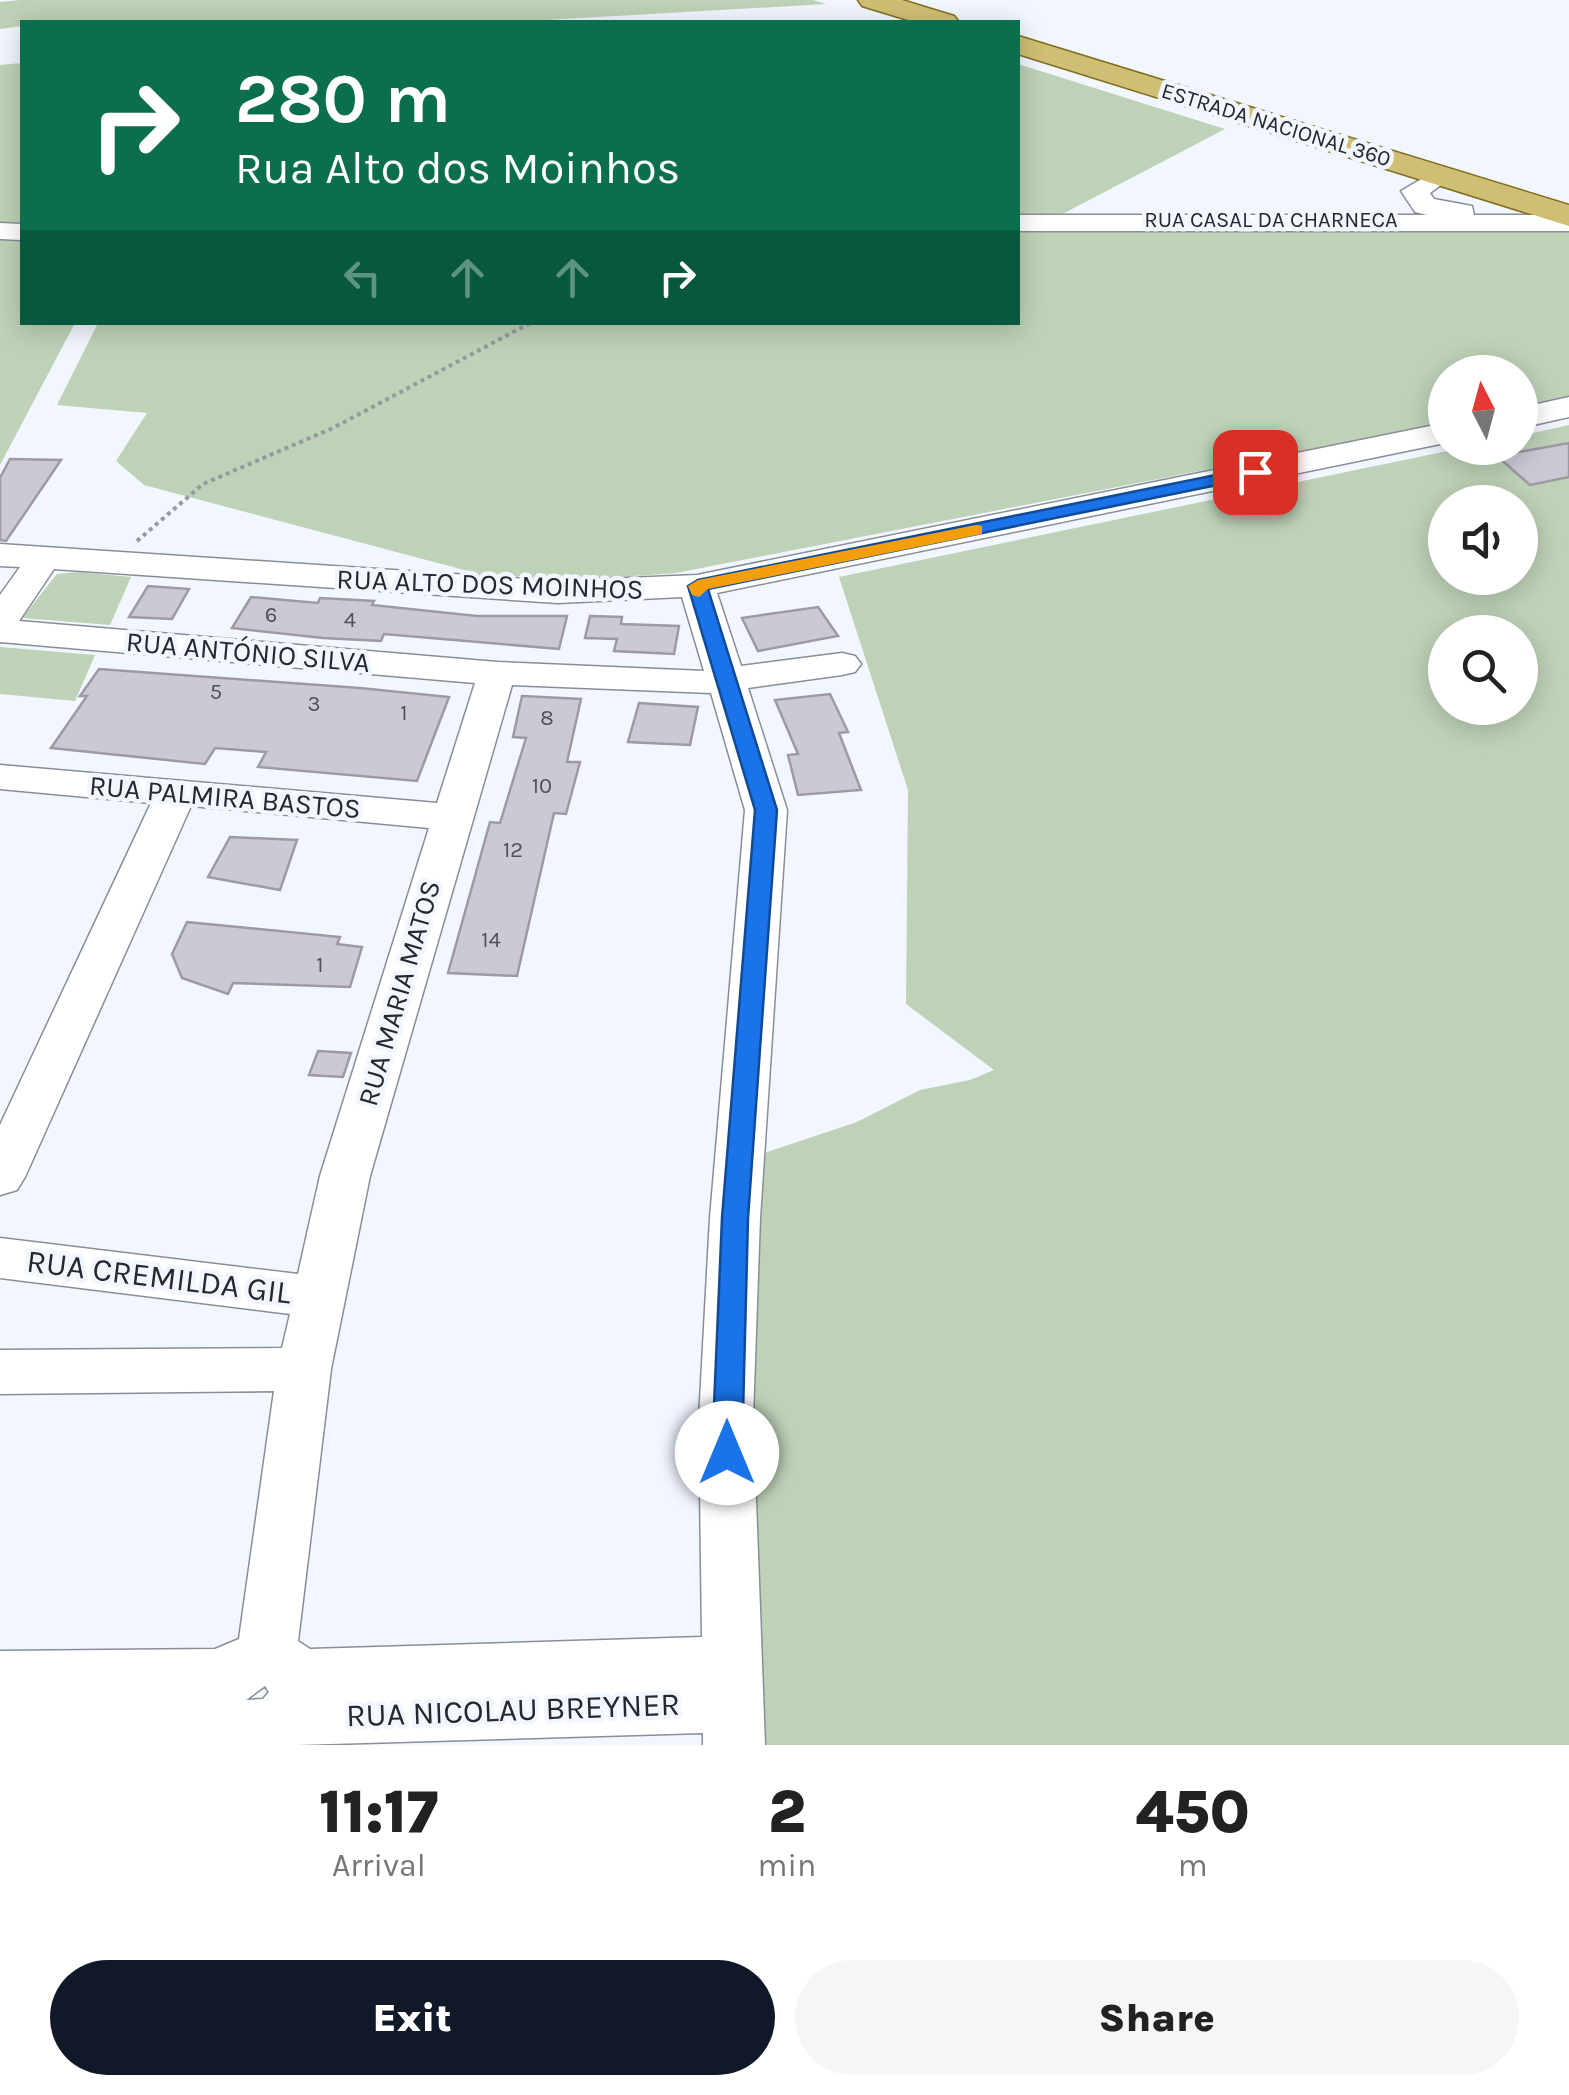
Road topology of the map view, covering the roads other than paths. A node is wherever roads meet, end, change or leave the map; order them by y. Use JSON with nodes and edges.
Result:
{"nodes":[{"id":1,"x":872,"y":0,"type":"edge"},
{"id":2,"x":937,"y":20,"type":"edge"},
{"id":3,"x":1020,"y":46,"type":"edge"},
{"id":4,"x":1440,"y":176,"type":"junction"},
{"id":5,"x":1549,"y":217,"type":"edge"},
{"id":6,"x":1472,"y":222,"type":"junction"},
{"id":7,"x":1020,"y":223,"type":"edge"},
{"id":8,"x":1569,"y":407,"type":"edge"},
{"id":9,"x":1538,"y":414,"type":"edge"},
{"id":10,"x":1428,"y":436,"type":"edge"},
{"id":11,"x":0,"y":556,"type":"edge"},
{"id":12,"x":44,"y":559,"type":"junction"},
{"id":13,"x":698,"y":586,"type":"junction"},
{"id":14,"x":0,"y":622,"type":"edge"},
{"id":15,"x":0,"y":632,"type":"edge"},
{"id":16,"x":842,"y":664,"type":"dead end"},
{"id":17,"x":496,"y":673,"type":"junction"},
{"id":18,"x":729,"y":679,"type":"junction"},
{"id":19,"x":0,"y":777,"type":"edge"},
{"id":20,"x":177,"y":792,"type":"junction"},
{"id":21,"x":451,"y":817,"type":"junction"},
{"id":22,"x":0,"y":1177,"type":"edge"},
{"id":23,"x":0,"y":1258,"type":"edge"},
{"id":24,"x":318,"y":1296,"type":"junction"},
{"id":25,"x":304,"y":1369,"type":"junction"},
{"id":26,"x":0,"y":1372,"type":"edge"},
{"id":27,"x":0,"y":1679,"type":"edge"},
{"id":28,"x":732,"y":1704,"type":"edge"},
{"id":29,"x":259,"y":1705,"type":"edge"},
{"id":30,"x":0,"y":1729,"type":"edge"}],
"edges":[{"from":1,"to":2,"type":"main road"},
{"from":3,"to":4,"type":"main road","name":"ESTRADA NACIONAL 360"},
{"from":4,"to":5,"type":"main road","name":"ESTRADA NACIONAL 360"},
{"from":4,"to":6,"type":"street"},
{"from":5,"to":6,"type":"street","name":"RUA CASAL DA CHARNECA"},
{"from":6,"to":7,"type":"street","name":"RUA CASAL DA CHARNECA"},
{"from":8,"to":9,"type":"street"},
{"from":10,"to":13,"type":"street","name":"RUA ALTO DOS MOINHOS"},
{"from":11,"to":12,"type":"street","name":"RUA ALTO DOS MOINHOS"},
{"from":12,"to":13,"type":"street","name":"RUA ALTO DOS MOINHOS"},
{"from":12,"to":14,"type":"street"},
{"from":13,"to":18,"type":"street"},
{"from":15,"to":17,"type":"street","name":"RUA ANTÓNIO SILVA"},
{"from":16,"to":18,"type":"street"},
{"from":17,"to":18,"type":"street"},
{"from":17,"to":21,"type":"street","name":"RUA MARIA MATOS"},
{"from":18,"to":28,"type":"street"},
{"from":19,"to":20,"type":"street","name":"RUA PALMIRA BASTOS"},
{"from":20,"to":21,"type":"street","name":"RUA PALMIRA BASTOS"},
{"from":20,"to":22,"type":"street"},
{"from":21,"to":24,"type":"street","name":"RUA MARIA MATOS"},
{"from":23,"to":24,"type":"street","name":"RUA CREMILDA GIL"},
{"from":24,"to":25,"type":"street","name":"RUA MARIA MATOS"},
{"from":25,"to":26,"type":"street"},
{"from":25,"to":29,"type":"street","name":"RUA MARIA MATOS"},
{"from":27,"to":29,"type":"street","name":"RUA NICOLAU BREYNER"},
{"from":28,"to":29,"type":"street","name":"RUA NICOLAU BREYNER"},
{"from":29,"to":30,"type":"street","name":"RUA NICOLAU BREYNER"}]}
